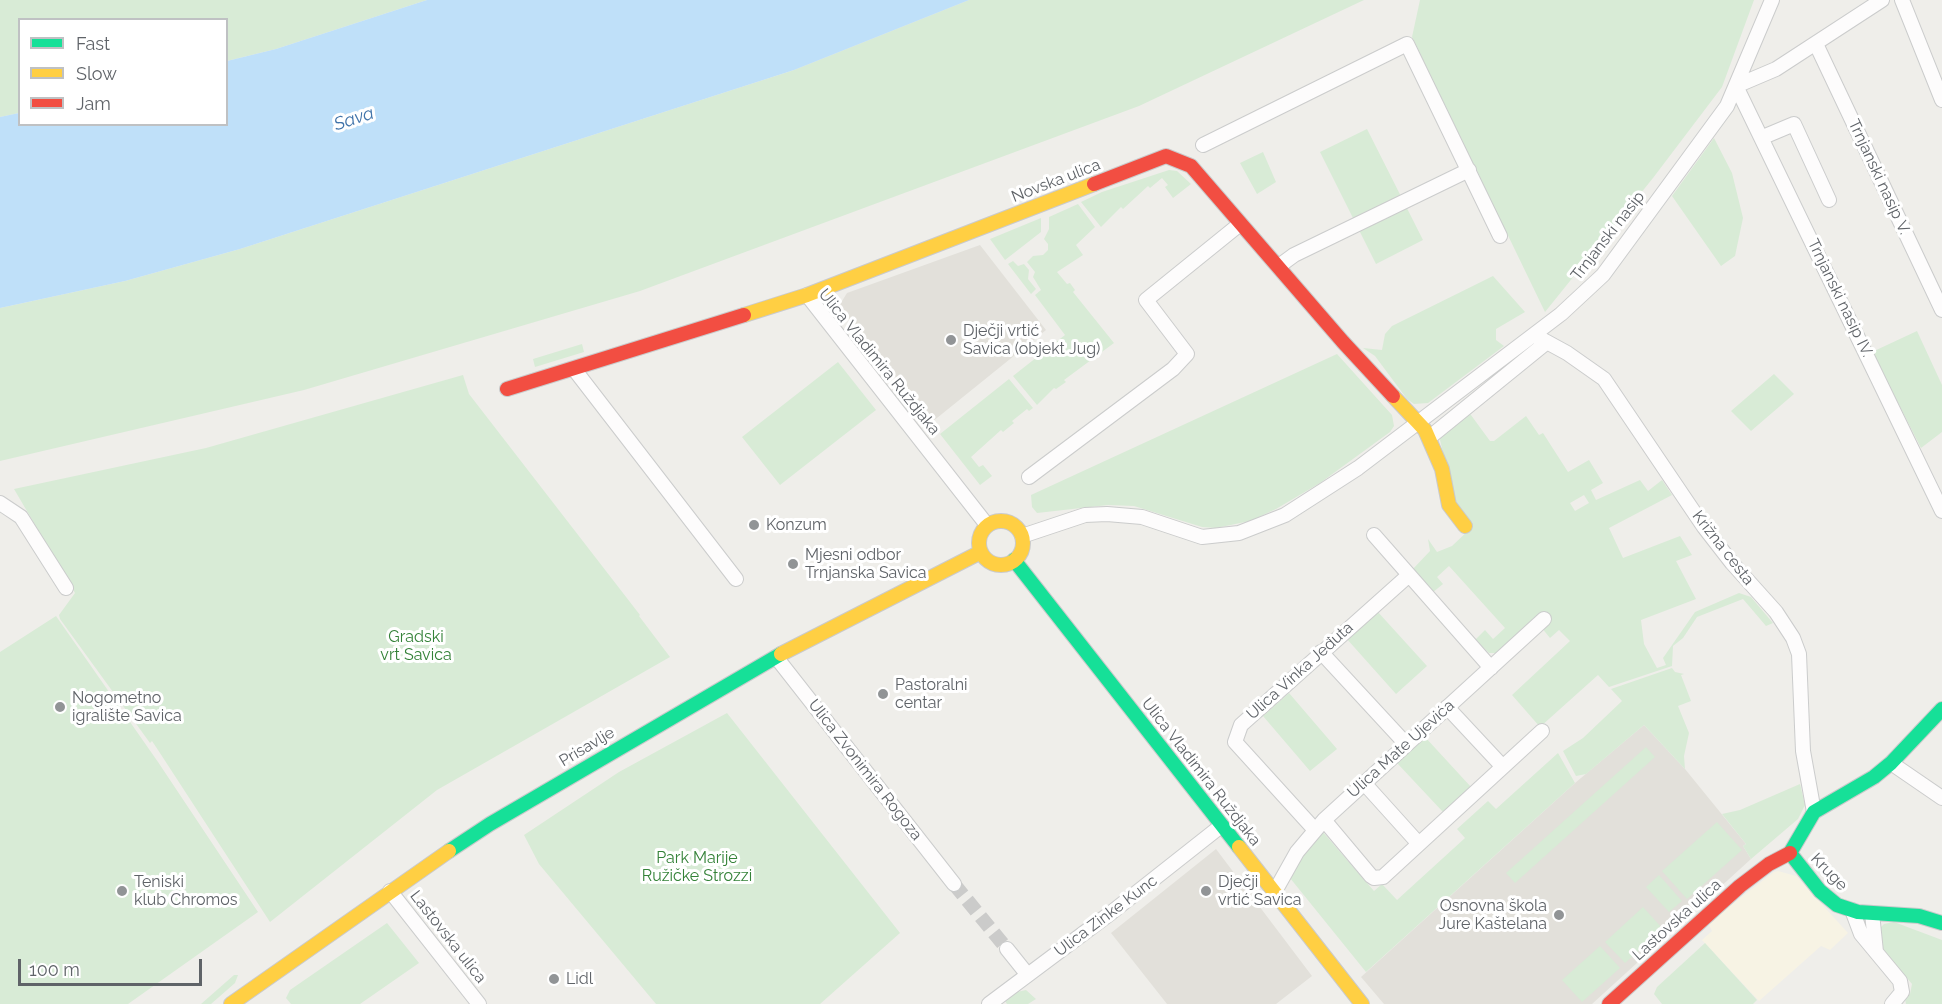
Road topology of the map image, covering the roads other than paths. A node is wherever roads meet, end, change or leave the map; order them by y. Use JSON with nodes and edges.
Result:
{"nodes":[{"id":1,"x":1772,"y":0,"type":"edge"},
{"id":2,"x":1882,"y":0,"type":"edge"},
{"id":3,"x":1902,"y":0,"type":"edge"},
{"id":4,"x":1816,"y":44,"type":"junction"},
{"id":5,"x":1736,"y":86,"type":"junction"},
{"id":6,"x":1942,"y":100,"type":"edge"},
{"id":7,"x":1763,"y":137,"type":"junction"},
{"id":8,"x":1203,"y":145,"type":"dead end"},
{"id":9,"x":1469,"y":170,"type":"junction"},
{"id":10,"x":1830,"y":200,"type":"dead end"},
{"id":11,"x":1240,"y":224,"type":"junction"},
{"id":12,"x":1500,"y":236,"type":"dead end"},
{"id":13,"x":1279,"y":266,"type":"junction"},
{"id":14,"x":807,"y":295,"type":"junction"},
{"id":15,"x":1942,"y":310,"type":"edge"},
{"id":16,"x":1534,"y":335,"type":"junction"},
{"id":17,"x":1547,"y":342,"type":"junction"},
{"id":18,"x":574,"y":369,"type":"junction"},
{"id":19,"x":507,"y":389,"type":"dead end"},
{"id":20,"x":1418,"y":423,"type":"junction"},
{"id":21,"x":1430,"y":436,"type":"junction"},
{"id":22,"x":1029,"y":477,"type":"dead end"},
{"id":23,"x":0,"y":503,"type":"edge"},
{"id":24,"x":1942,"y":512,"type":"edge"},
{"id":25,"x":987,"y":525,"type":"junction"},
{"id":26,"x":1465,"y":526,"type":"dead end"},
{"id":27,"x":1374,"y":535,"type":"dead end"},
{"id":28,"x":1022,"y":536,"type":"junction"},
{"id":29,"x":981,"y":552,"type":"junction"},
{"id":30,"x":1014,"y":560,"type":"junction"},
{"id":31,"x":1408,"y":575,"type":"junction"},
{"id":32,"x":736,"y":579,"type":"dead end"},
{"id":33,"x":66,"y":588,"type":"dead end"},
{"id":34,"x":1544,"y":619,"type":"dead end"},
{"id":35,"x":1321,"y":652,"type":"junction"},
{"id":36,"x":776,"y":657,"type":"junction"},
{"id":37,"x":1491,"y":668,"type":"junction"},
{"id":38,"x":1447,"y":707,"type":"junction"},
{"id":39,"x":1942,"y":709,"type":"edge"},
{"id":40,"x":1542,"y":731,"type":"dead end"},
{"id":41,"x":1406,"y":744,"type":"junction"},
{"id":42,"x":1891,"y":763,"type":"junction"},
{"id":43,"x":1503,"y":767,"type":"junction"},
{"id":44,"x":1364,"y":783,"type":"junction"},
{"id":45,"x":1942,"y":798,"type":"edge"},
{"id":46,"x":1814,"y":812,"type":"junction"},
{"id":47,"x":1319,"y":825,"type":"junction"},
{"id":48,"x":1221,"y":826,"type":"junction"},
{"id":49,"x":1419,"y":844,"type":"junction"},
{"id":50,"x":1790,"y":853,"type":"junction"},
{"id":51,"x":1769,"y":864,"type":"joint"},
{"id":52,"x":954,"y":884,"type":"tunnel mouth"},
{"id":53,"x":390,"y":891,"type":"junction"},
{"id":54,"x":1274,"y":893,"type":"junction"},
{"id":55,"x":1852,"y":910,"type":"junction"},
{"id":56,"x":1872,"y":913,"type":"junction"},
{"id":57,"x":1942,"y":923,"type":"edge"},
{"id":58,"x":1007,"y":949,"type":"tunnel mouth"},
{"id":59,"x":1876,"y":952,"type":"junction"},
{"id":60,"x":1027,"y":974,"type":"junction"},
{"id":61,"x":231,"y":1004,"type":"edge"},
{"id":62,"x":479,"y":1004,"type":"edge"},
{"id":63,"x":989,"y":1004,"type":"edge"},
{"id":64,"x":1362,"y":1004,"type":"edge"},
{"id":65,"x":1609,"y":1004,"type":"edge"},
{"id":66,"x":1892,"y":1004,"type":"edge"}],
"edges":[{"from":1,"to":5,"type":"street","name":"Trnjanski nasip"},
{"from":2,"to":4,"type":"street"},
{"from":3,"to":6,"type":"street"},
{"from":4,"to":5,"type":"street"},
{"from":4,"to":15,"type":"street","name":"Trnjanski nasip V."},
{"from":5,"to":7,"type":"street","name":"Trnjanski nasip IV."},
{"from":5,"to":16,"type":"street","name":"Trnjanski nasip"},
{"from":7,"to":10,"type":"street"},
{"from":7,"to":24,"type":"street","name":"Trnjanski nasip IV."},
{"from":8,"to":9,"type":"street"},
{"from":9,"to":12,"type":"street"},
{"from":9,"to":13,"type":"street"},
{"from":11,"to":13,"type":"street","name":"Novska ulica"},
{"from":11,"to":14,"type":"street","name":"Novska ulica"},
{"from":11,"to":22,"type":"street"},
{"from":13,"to":20,"type":"street","name":"Novska ulica"},
{"from":14,"to":18,"type":"street","name":"Ulica Vladimira Ruždjaka"},
{"from":14,"to":25,"type":"street","name":"Ulica Vladimira Ruždjaka"},
{"from":16,"to":17,"type":"street","name":"Križna cesta"},
{"from":16,"to":20,"type":"street","name":"Trnjanski nasip"},
{"from":17,"to":21,"type":"street"},
{"from":17,"to":46,"type":"street","name":"Križna cesta"},
{"from":18,"to":19,"type":"street","name":"Ulica Vladimira Ruždjaka"},
{"from":18,"to":32,"type":"street"},
{"from":20,"to":21,"type":"street"},
{"from":20,"to":28,"type":"street","name":"Trnjanski nasip"},
{"from":21,"to":26,"type":"street"},
{"from":23,"to":33,"type":"street"},
{"from":25,"to":28,"type":"street"},
{"from":25,"to":29,"type":"street"},
{"from":27,"to":31,"type":"street"},
{"from":28,"to":30,"type":"street"},
{"from":29,"to":30,"type":"street"},
{"from":29,"to":36,"type":"street","name":"Prisavlje"},
{"from":30,"to":48,"type":"street","name":"Ulica Vladimira Ruždjaka"},
{"from":31,"to":35,"type":"street","name":"Ulica Vinka Jeđuta"},
{"from":31,"to":37,"type":"street"},
{"from":34,"to":37,"type":"street","name":"Ulica Mate Ujevića"},
{"from":35,"to":41,"type":"street"},
{"from":35,"to":47,"type":"street","name":"Ulica Vinka Jeđuta"},
{"from":36,"to":52,"type":"street","name":"Ulica Zvonimira Rogoza"},
{"from":36,"to":53,"type":"street","name":"Prisavlje"},
{"from":37,"to":38,"type":"street","name":"Ulica Mate Ujevića"},
{"from":38,"to":41,"type":"street","name":"Ulica Mate Ujevića"},
{"from":38,"to":43,"type":"street"},
{"from":39,"to":42,"type":"street"},
{"from":40,"to":43,"type":"street"},
{"from":41,"to":44,"type":"street","name":"Ulica Mate Ujevića"},
{"from":42,"to":45,"type":"street"},
{"from":42,"to":46,"type":"street"},
{"from":43,"to":49,"type":"street"},
{"from":44,"to":47,"type":"street","name":"Ulica Mate Ujevića"},
{"from":44,"to":49,"type":"street"},
{"from":46,"to":50,"type":"street"},
{"from":47,"to":49,"type":"street"},
{"from":47,"to":54,"type":"street","name":"Ulica Mate Ujevića"},
{"from":48,"to":54,"type":"street","name":"Ulica Vladimira Ruždjaka"},
{"from":48,"to":60,"type":"street","name":"Ulica Zinke Kunc"},
{"from":50,"to":51,"type":"street","name":"Kruge"},
{"from":50,"to":55,"type":"street","name":"Kruge"},
{"from":51,"to":65,"type":"street","name":"Lastovska ulica"},
{"from":53,"to":61,"type":"street","name":"Prisavlje"},
{"from":53,"to":62,"type":"street","name":"Lastovska ulica"},
{"from":54,"to":64,"type":"street","name":"Ulica Vladimira Ruždjaka"},
{"from":55,"to":56,"type":"street","name":"Kruge"},
{"from":55,"to":59,"type":"street"},
{"from":56,"to":57,"type":"street","name":"Kruge"},
{"from":56,"to":59,"type":"street"},
{"from":58,"to":60,"type":"street"},
{"from":59,"to":66,"type":"street"},
{"from":60,"to":63,"type":"street","name":"Ulica Zinke Kunc"}]}
